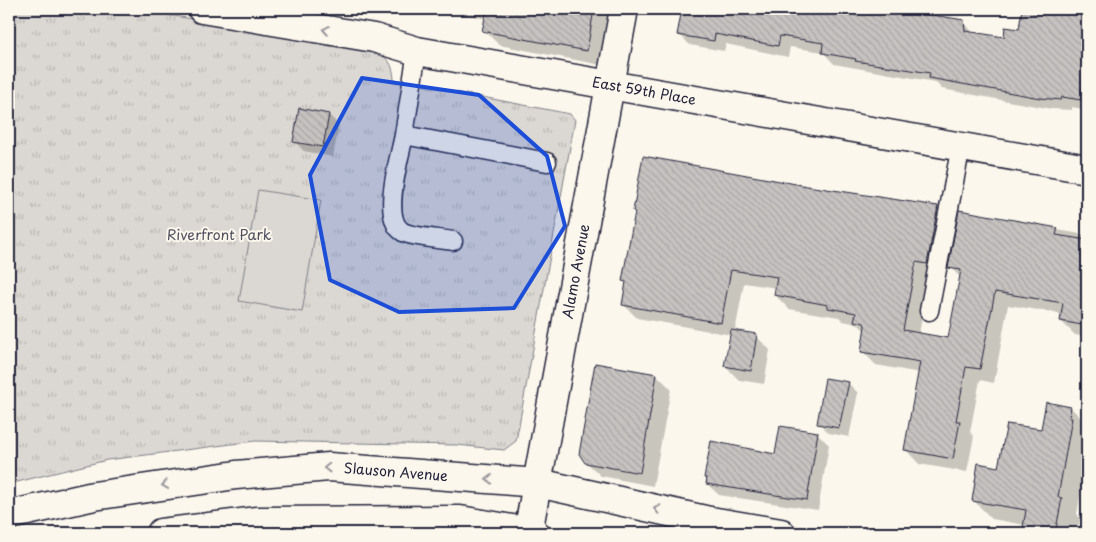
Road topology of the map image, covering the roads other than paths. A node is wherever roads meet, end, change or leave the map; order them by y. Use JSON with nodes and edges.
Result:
{"nodes":[{"id":1,"x":202,"y":9,"type":"edge"},
{"id":2,"x":624,"y":9,"type":"edge"},
{"id":3,"x":417,"y":51,"type":"junction"},
{"id":4,"x":610,"y":85,"type":"junction"},
{"id":5,"x":404,"y":135,"type":"junction"},
{"id":6,"x":961,"y":146,"type":"junction"},
{"id":7,"x":547,"y":162,"type":"dead end"},
{"id":8,"x":1087,"y":169,"type":"edge"},
{"id":9,"x":453,"y":241,"type":"dead end"},
{"id":10,"x":929,"y":311,"type":"dead end"},
{"id":11,"x":538,"y":483,"type":"junction"},
{"id":12,"x":9,"y":515,"type":"edge"},
{"id":13,"x":161,"y":533,"type":"edge"},
{"id":14,"x":531,"y":533,"type":"edge"},
{"id":15,"x":781,"y":533,"type":"edge"}],
"edges":[{"from":3,"to":1,"type":"street","name":"East 59th Place","one_way":true},
{"from":2,"to":4,"type":"street","name":"Alamo Avenue"},
{"from":3,"to":4,"type":"street","name":"East 59th Place"},
{"from":3,"to":5,"type":"lane"},
{"from":4,"to":6,"type":"street","name":"East 59th Place"},
{"from":4,"to":11,"type":"street","name":"Alamo Avenue"},
{"from":5,"to":7,"type":"lane"},
{"from":5,"to":9,"type":"lane"},
{"from":6,"to":8,"type":"street","name":"East 59th Place"},
{"from":6,"to":10,"type":"lane"},
{"from":11,"to":12,"type":"street","name":"Slauson Avenue","one_way":true},
{"from":11,"to":14,"type":"street","name":"Alamo Avenue"},
{"from":15,"to":11,"type":"street","name":"Slauson Avenue","one_way":true},
{"from":13,"to":14,"type":"street"}]}
